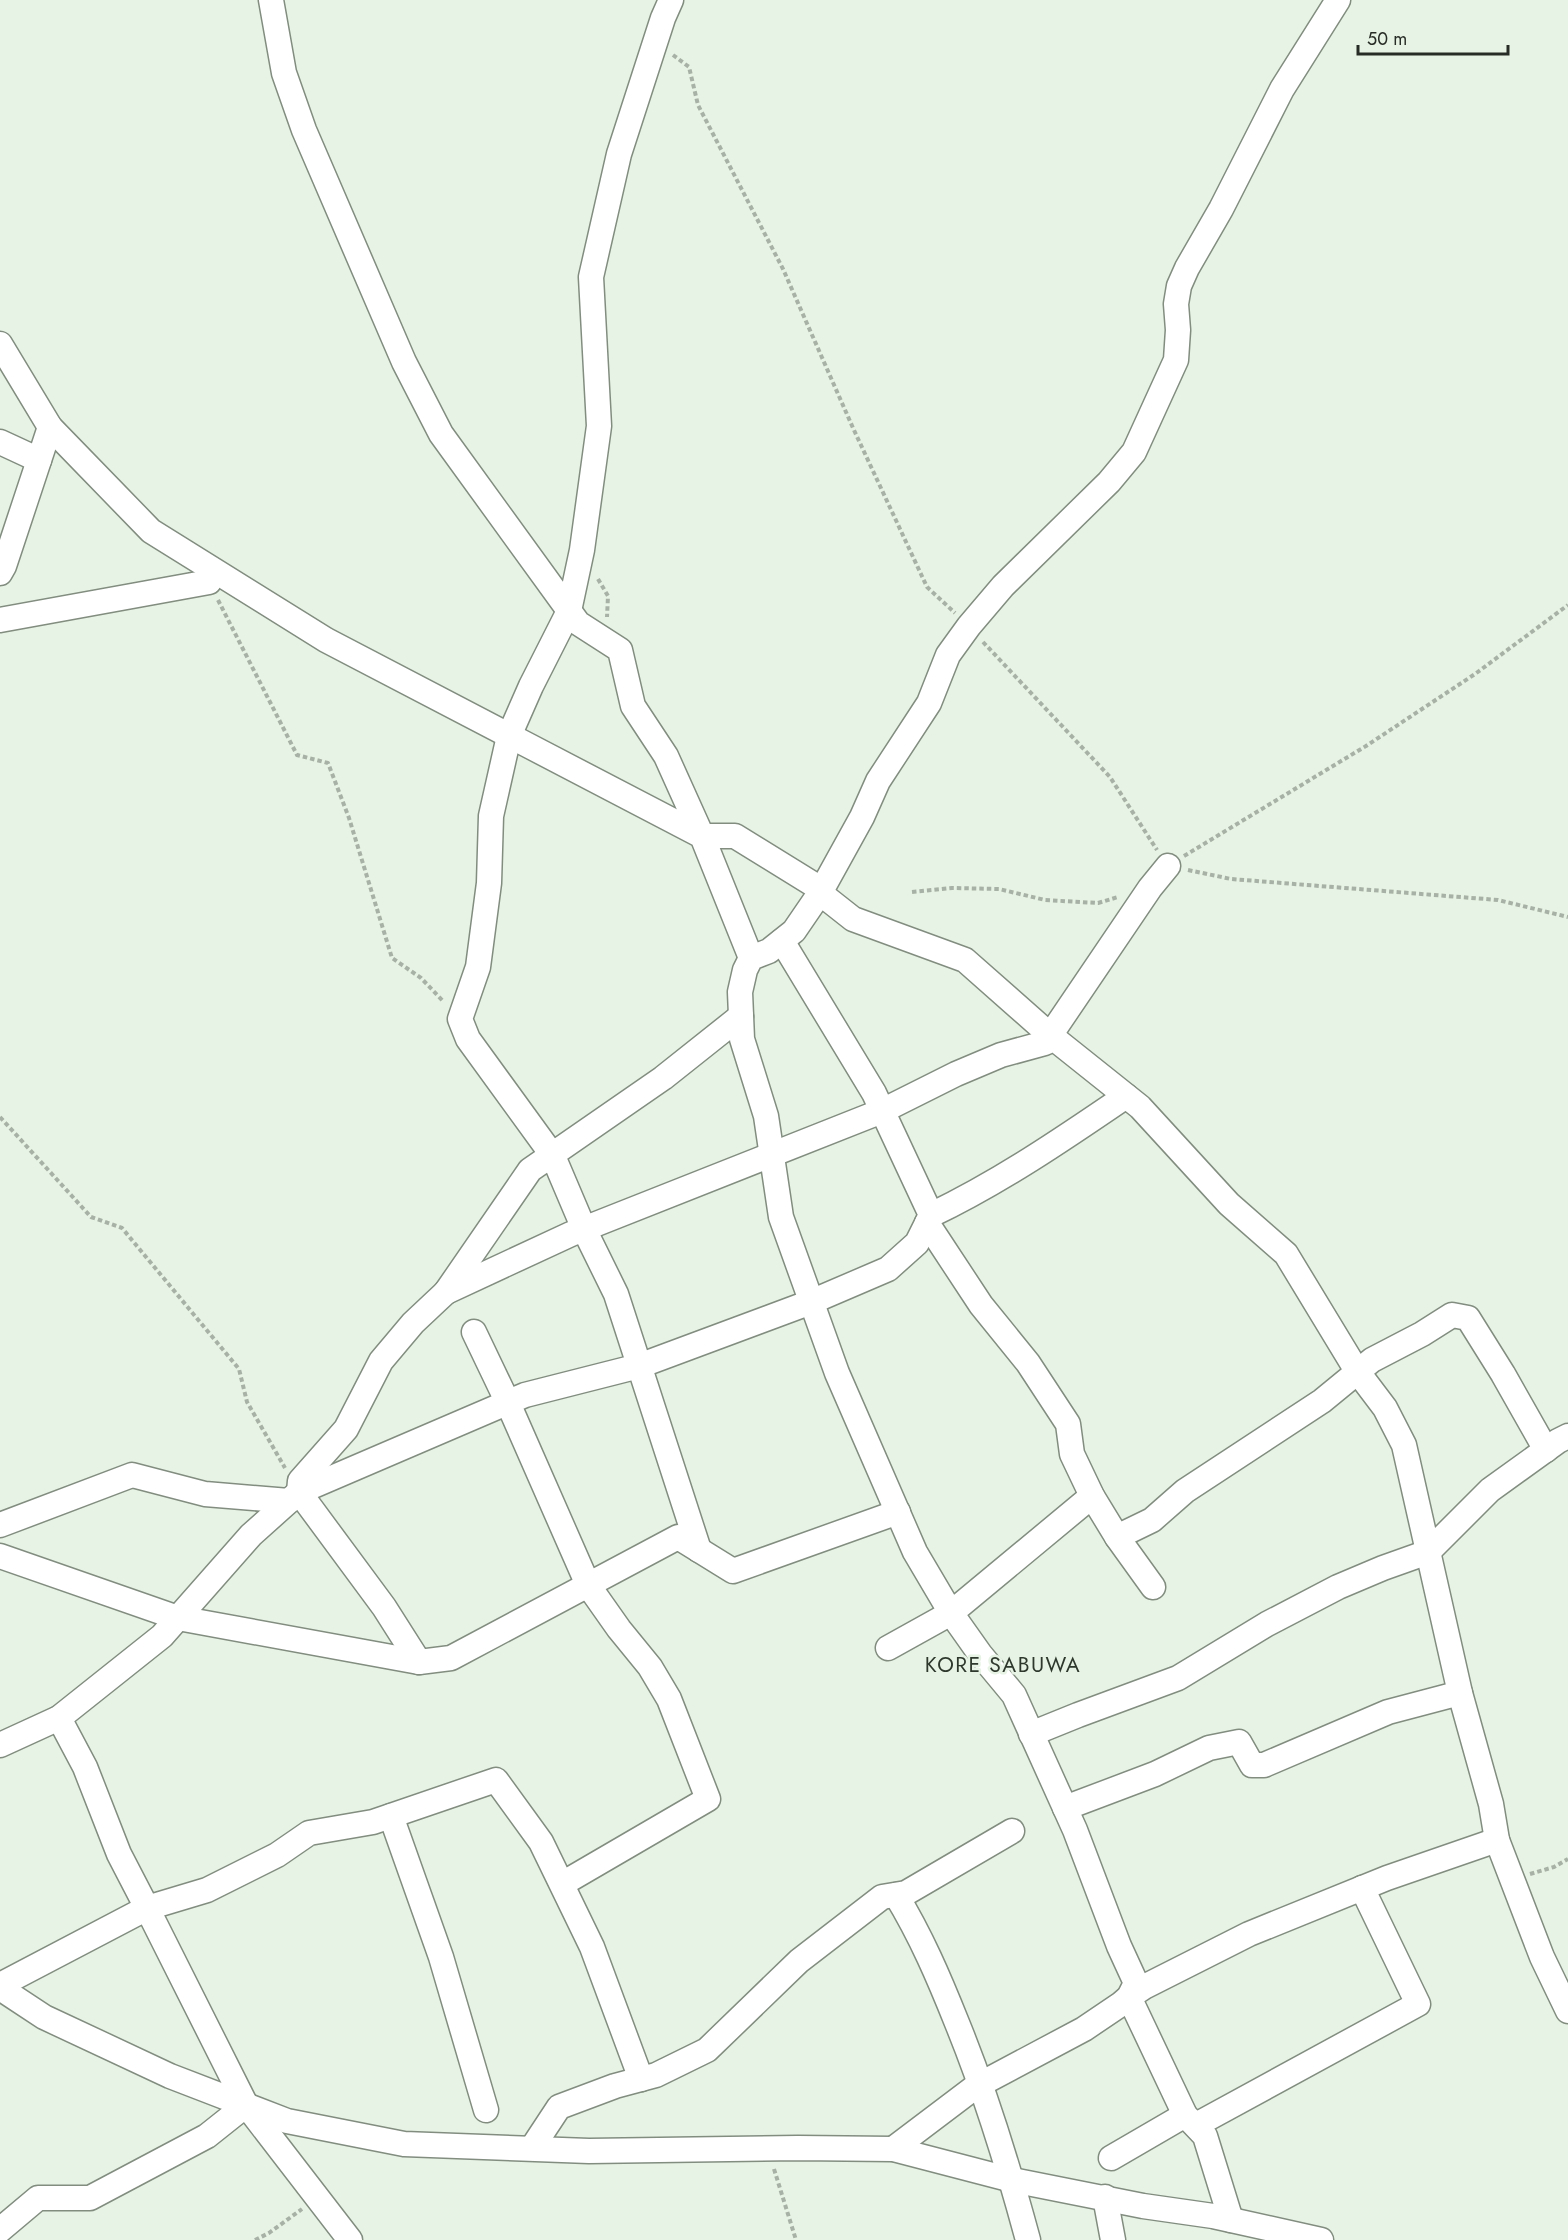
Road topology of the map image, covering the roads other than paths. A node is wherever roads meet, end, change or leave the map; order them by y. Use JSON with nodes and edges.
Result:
{"nodes":[{"id":1,"x":271,"y":0,"type":"edge"},
{"id":2,"x":671,"y":0,"type":"edge"},
{"id":3,"x":1338,"y":0,"type":"edge"},
{"id":4,"x":0,"y":344,"type":"edge"},
{"id":5,"x":50,"y":427,"type":"junction"},
{"id":6,"x":0,"y":442,"type":"edge"},
{"id":7,"x":39,"y":460,"type":"junction"},
{"id":8,"x":0,"y":573,"type":"edge"},
{"id":9,"x":209,"y":582,"type":"road end"},
{"id":10,"x":569,"y":611,"type":"junction"},
{"id":11,"x":0,"y":620,"type":"edge"},
{"id":12,"x":509,"y":736,"type":"junction"},
{"id":13,"x":702,"y":836,"type":"junction"},
{"id":14,"x":1168,"y":866,"type":"road end"},
{"id":15,"x":820,"y":893,"type":"junction"},
{"id":16,"x":782,"y":941,"type":"junction"},
{"id":17,"x":751,"y":958,"type":"junction"},
{"id":18,"x":741,"y":1016,"type":"junction"},
{"id":19,"x":1051,"y":1036,"type":"junction"},
{"id":20,"x":1126,"y":1096,"type":"junction"},
{"id":21,"x":882,"y":1111,"type":"junction"},
{"id":22,"x":772,"y":1155,"type":"junction"},
{"id":23,"x":553,"y":1156,"type":"junction"},
{"id":24,"x":929,"y":1219,"type":"junction"},
{"id":25,"x":584,"y":1229,"type":"junction"},
{"id":26,"x":446,"y":1292,"type":"junction"},
{"id":27,"x":811,"y":1302,"type":"junction"},
{"id":28,"x":474,"y":1332,"type":"dead end"},
{"id":29,"x":639,"y":1366,"type":"junction"},
{"id":30,"x":1357,"y":1371,"type":"junction"},
{"id":31,"x":508,"y":1403,"type":"junction"},
{"id":32,"x":1568,"y":1437,"type":"edge"},
{"id":33,"x":1546,"y":1450,"type":"junction"},
{"id":34,"x":294,"y":1496,"type":"junction"},
{"id":35,"x":1092,"y":1496,"type":"junction"},
{"id":36,"x":898,"y":1512,"type":"junction"},
{"id":37,"x":0,"y":1525,"type":"edge"},
{"id":38,"x":1117,"y":1537,"type":"junction"},
{"id":39,"x":699,"y":1550,"type":"junction"},
{"id":40,"x":1428,"y":1552,"type":"junction"},
{"id":41,"x":0,"y":1556,"type":"edge"},
{"id":42,"x":588,"y":1585,"type":"junction"},
{"id":43,"x":1153,"y":1587,"type":"dead end"},
{"id":44,"x":951,"y":1613,"type":"junction"},
{"id":45,"x":178,"y":1618,"type":"junction"},
{"id":46,"x":888,"y":1648,"type":"dead end"},
{"id":47,"x":419,"y":1662,"type":"junction"},
{"id":48,"x":1460,"y":1693,"type":"junction"},
{"id":49,"x":59,"y":1718,"type":"junction"},
{"id":50,"x":1031,"y":1734,"type":"junction"},
{"id":51,"x":0,"y":1745,"type":"edge"},
{"id":52,"x":1065,"y":1808,"type":"junction"},
{"id":53,"x":391,"y":1816,"type":"junction"},
{"id":54,"x":1012,"y":1831,"type":"dead end"},
{"id":55,"x":1497,"y":1840,"type":"junction"},
{"id":56,"x":562,"y":1884,"type":"junction"},
{"id":57,"x":1362,"y":1888,"type":"junction"},
{"id":58,"x":896,"y":1895,"type":"junction"},
{"id":59,"x":147,"y":1908,"type":"junction"},
{"id":60,"x":0,"y":1987,"type":"edge"},
{"id":61,"x":1129,"y":1997,"type":"junction"},
{"id":62,"x":1568,"y":2011,"type":"edge"},
{"id":63,"x":641,"y":2079,"type":"junction"},
{"id":64,"x":981,"y":2083,"type":"junction"},
{"id":65,"x":246,"y":2105,"type":"junction"},
{"id":66,"x":486,"y":2110,"type":"dead end"},
{"id":67,"x":1190,"y":2120,"type":"junction"},
{"id":68,"x":532,"y":2148,"type":"junction"},
{"id":69,"x":893,"y":2149,"type":"junction"},
{"id":70,"x":1111,"y":2158,"type":"dead end"},
{"id":71,"x":1012,"y":2180,"type":"junction"},
{"id":72,"x":1105,"y":2197,"type":"junction"},
{"id":73,"x":1232,"y":2220,"type":"junction"},
{"id":74,"x":0,"y":2230,"type":"edge"},
{"id":75,"x":350,"y":2240,"type":"edge"},
{"id":76,"x":1028,"y":2240,"type":"edge"},
{"id":77,"x":1113,"y":2240,"type":"edge"},
{"id":78,"x":1322,"y":2240,"type":"edge"}],
"edges":[{"from":1,"to":10,"type":"street"},
{"from":2,"to":10,"type":"street"},
{"from":3,"to":15,"type":"street"},
{"from":4,"to":5,"type":"street"},
{"from":5,"to":7,"type":"street"},
{"from":5,"to":12,"type":"street"},
{"from":6,"to":7,"type":"street"},
{"from":7,"to":8,"type":"street"},
{"from":9,"to":11,"type":"street"},
{"from":10,"to":12,"type":"street"},
{"from":10,"to":13,"type":"street"},
{"from":12,"to":13,"type":"street"},
{"from":12,"to":23,"type":"street"},
{"from":13,"to":15,"type":"street"},
{"from":13,"to":17,"type":"street"},
{"from":14,"to":19,"type":"street"},
{"from":15,"to":16,"type":"street"},
{"from":15,"to":19,"type":"street"},
{"from":16,"to":17,"type":"street"},
{"from":16,"to":21,"type":"street"},
{"from":17,"to":18,"type":"street"},
{"from":18,"to":22,"type":"street"},
{"from":18,"to":23,"type":"street"},
{"from":19,"to":20,"type":"street"},
{"from":19,"to":21,"type":"street"},
{"from":20,"to":24,"type":"street"},
{"from":20,"to":30,"type":"street"},
{"from":21,"to":22,"type":"street"},
{"from":21,"to":24,"type":"street"},
{"from":22,"to":25,"type":"street"},
{"from":22,"to":27,"type":"street"},
{"from":23,"to":25,"type":"street"},
{"from":23,"to":26,"type":"street"},
{"from":24,"to":27,"type":"street"},
{"from":24,"to":35,"type":"street"},
{"from":25,"to":26,"type":"street"},
{"from":25,"to":29,"type":"street"},
{"from":26,"to":34,"type":"street"},
{"from":27,"to":29,"type":"street"},
{"from":27,"to":36,"type":"street"},
{"from":28,"to":31,"type":"street"},
{"from":29,"to":31,"type":"street"},
{"from":29,"to":39,"type":"street"},
{"from":30,"to":33,"type":"street"},
{"from":30,"to":38,"type":"street"},
{"from":30,"to":40,"type":"street"},
{"from":31,"to":34,"type":"street"},
{"from":31,"to":42,"type":"street"},
{"from":32,"to":33,"type":"street"},
{"from":33,"to":40,"type":"street"},
{"from":34,"to":37,"type":"street"},
{"from":34,"to":45,"type":"street"},
{"from":34,"to":47,"type":"street"},
{"from":35,"to":38,"type":"street"},
{"from":35,"to":44,"type":"street"},
{"from":36,"to":39,"type":"street"},
{"from":36,"to":44,"type":"street"},
{"from":38,"to":43,"type":"street"},
{"from":39,"to":42,"type":"street"},
{"from":40,"to":48,"type":"street"},
{"from":40,"to":50,"type":"street"},
{"from":41,"to":45,"type":"street"},
{"from":42,"to":47,"type":"street"},
{"from":42,"to":56,"type":"street"},
{"from":44,"to":46,"type":"street"},
{"from":44,"to":50,"type":"street"},
{"from":45,"to":47,"type":"street"},
{"from":45,"to":49,"type":"street"},
{"from":48,"to":52,"type":"street"},
{"from":48,"to":55,"type":"street"},
{"from":49,"to":51,"type":"street"},
{"from":49,"to":59,"type":"street"},
{"from":50,"to":52,"type":"street"},
{"from":52,"to":61,"type":"street"},
{"from":53,"to":56,"type":"street"},
{"from":53,"to":59,"type":"street"},
{"from":53,"to":66,"type":"street"},
{"from":54,"to":58,"type":"street"},
{"from":55,"to":57,"type":"street"},
{"from":55,"to":62,"type":"street"},
{"from":56,"to":63,"type":"street"},
{"from":57,"to":61,"type":"street"},
{"from":57,"to":67,"type":"street"},
{"from":58,"to":63,"type":"street"},
{"from":58,"to":64,"type":"street"},
{"from":59,"to":60,"type":"street"},
{"from":59,"to":65,"type":"street"},
{"from":60,"to":65,"type":"street"},
{"from":61,"to":64,"type":"street"},
{"from":61,"to":67,"type":"street"},
{"from":63,"to":68,"type":"street"},
{"from":64,"to":69,"type":"street"},
{"from":64,"to":71,"type":"street"},
{"from":65,"to":68,"type":"street"},
{"from":65,"to":74,"type":"street"},
{"from":65,"to":75,"type":"street"},
{"from":67,"to":70,"type":"street"},
{"from":67,"to":73,"type":"street"},
{"from":68,"to":69,"type":"street"},
{"from":69,"to":71,"type":"street"},
{"from":71,"to":72,"type":"street"},
{"from":71,"to":76,"type":"street"},
{"from":72,"to":73,"type":"street"},
{"from":72,"to":77,"type":"street"},
{"from":73,"to":78,"type":"street"}]}
